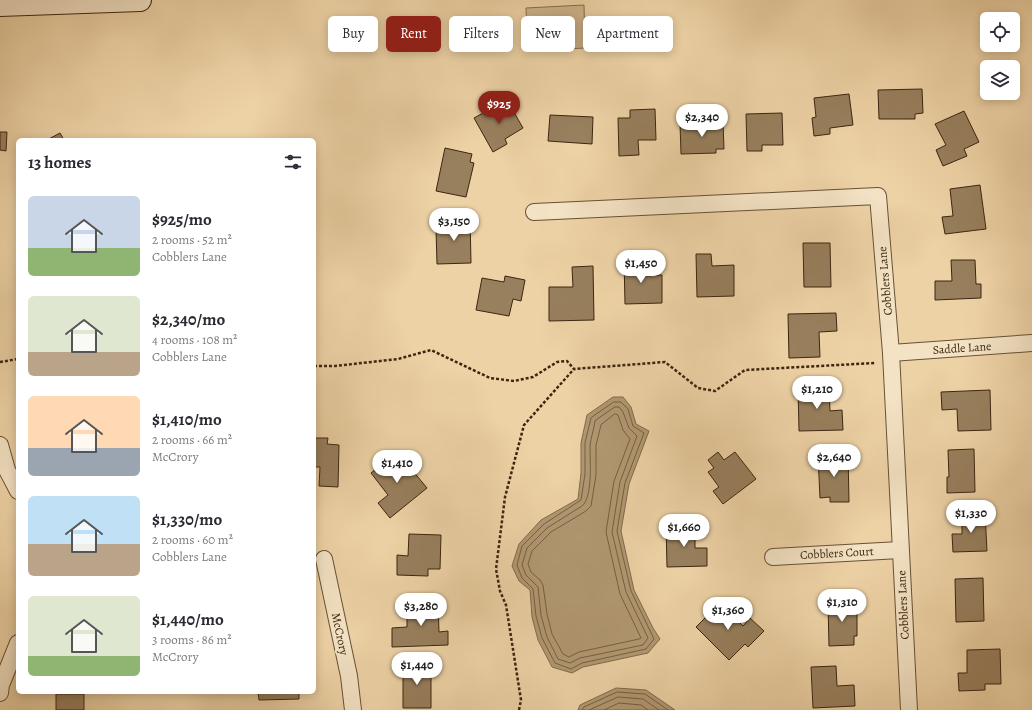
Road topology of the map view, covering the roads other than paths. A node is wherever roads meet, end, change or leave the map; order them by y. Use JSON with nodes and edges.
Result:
{"nodes":[{"id":1,"x":140,"y":0,"type":"edge"},
{"id":2,"x":0,"y":5,"type":"edge"},
{"id":3,"x":534,"y":212,"type":"dead end"},
{"id":4,"x":1032,"y":344,"type":"edge"},
{"id":5,"x":892,"y":358,"type":"junction"},
{"id":6,"x":0,"y":445,"type":"edge"},
{"id":7,"x":16,"y":487,"type":"edge"},
{"id":8,"x":900,"y":550,"type":"junction"},
{"id":9,"x":773,"y":557,"type":"dead end"},
{"id":10,"x":324,"y":559,"type":"dead end"},
{"id":11,"x":16,"y":648,"type":"edge"},
{"id":12,"x":0,"y":693,"type":"edge"},
{"id":13,"x":353,"y":710,"type":"edge"},
{"id":14,"x":909,"y":710,"type":"edge"}],
"edges":[{"from":1,"to":2,"type":"street"},
{"from":3,"to":5,"type":"street","name":"Cobblers Lane"},
{"from":4,"to":5,"type":"street","name":"Saddle Lane"},
{"from":5,"to":8,"type":"street","name":"Cobblers Lane"},
{"from":6,"to":7,"type":"street"},
{"from":8,"to":9,"type":"street","name":"Cobblers Court"},
{"from":8,"to":14,"type":"street","name":"Cobblers Lane"},
{"from":10,"to":13,"type":"street","name":"McCrory"},
{"from":11,"to":12,"type":"street"}]}
